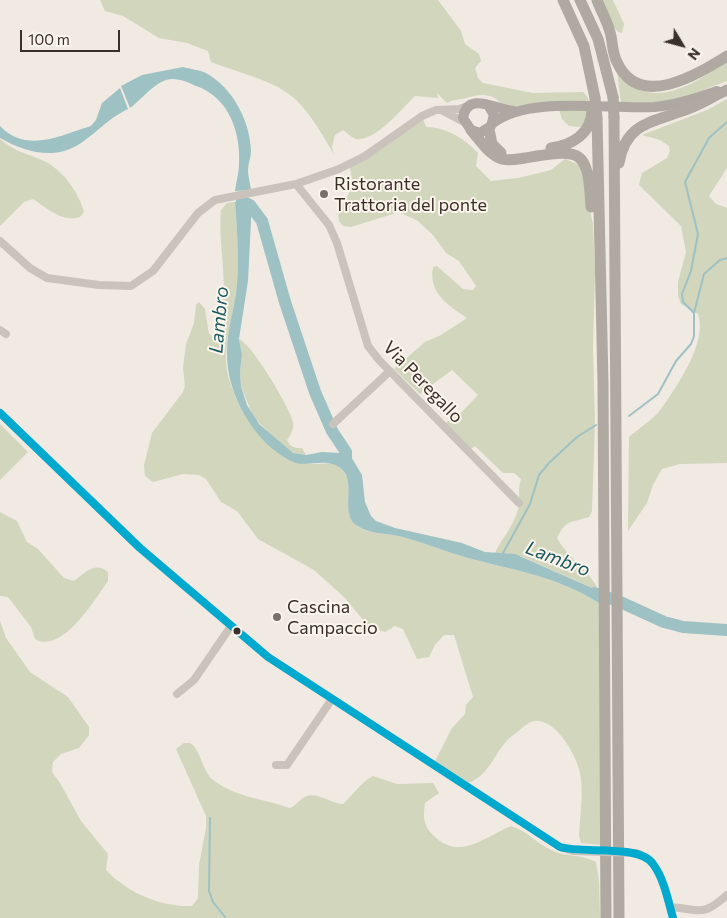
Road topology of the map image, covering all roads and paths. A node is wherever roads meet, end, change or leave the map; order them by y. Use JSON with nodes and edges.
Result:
{"nodes":[{"id":1,"x":556,"y":0,"type":"edge"},
{"id":2,"x":564,"y":0,"type":"edge"},
{"id":3,"x":580,"y":0,"type":"edge"},
{"id":4,"x":597,"y":0,"type":"edge"},
{"id":5,"x":727,"y":56,"type":"edge"},
{"id":6,"x":727,"y":89,"type":"edge"},
{"id":7,"x":593,"y":97,"type":"junction"},
{"id":8,"x":488,"y":105,"type":"junction"},
{"id":9,"x":468,"y":106,"type":"junction"},
{"id":10,"x":436,"y":110,"type":"junction"},
{"id":11,"x":520,"y":111,"type":"junction"},
{"id":12,"x":594,"y":115,"type":"junction"},
{"id":13,"x":467,"y":126,"type":"junction"},
{"id":14,"x":491,"y":126,"type":"junction"},
{"id":15,"x":296,"y":184,"type":"junction"},
{"id":16,"x":0,"y":241,"type":"edge"},
{"id":17,"x":601,"y":296,"type":"junction"},
{"id":18,"x":615,"y":347,"type":"junction"},
{"id":19,"x":390,"y":371,"type":"junction"},
{"id":20,"x":0,"y":413,"type":"edge"},
{"id":21,"x":333,"y":424,"type":"dead end"},
{"id":22,"x":519,"y":503,"type":"dead end"},
{"id":23,"x":231,"y":626,"type":"junction"},
{"id":24,"x":178,"y":694,"type":"dead end"},
{"id":25,"x":332,"y":699,"type":"junction"},
{"id":26,"x":276,"y":765,"type":"dead end"},
{"id":27,"x":620,"y":838,"type":"junction"},
{"id":28,"x":727,"y":895,"type":"edge"},
{"id":29,"x":670,"y":907,"type":"junction"},
{"id":30,"x":606,"y":918,"type":"edge"},
{"id":31,"x":619,"y":918,"type":"edge"},
{"id":32,"x":625,"y":918,"type":"edge"},
{"id":33,"x":673,"y":918,"type":"edge"}],
"edges":[{"from":1,"to":7,"type":"highway"},
{"from":2,"to":7,"type":"highway"},
{"from":3,"to":18,"type":"highway","bridge":true},
{"from":4,"to":5,"type":"highway"},
{"from":6,"to":11,"type":"main road"},
{"from":6,"to":18,"type":"highway"},
{"from":7,"to":12,"type":"highway","bridge":true},
{"from":8,"to":9,"type":"main road"},
{"from":8,"to":11,"type":"main road"},
{"from":8,"to":14,"type":"main road"},
{"from":9,"to":10,"type":"street"},
{"from":9,"to":13,"type":"main road"},
{"from":10,"to":13,"type":"street"},
{"from":10,"to":15,"type":"street"},
{"from":11,"to":14,"type":"main road"},
{"from":12,"to":14,"type":"highway"},
{"from":12,"to":17,"type":"highway"},
{"from":13,"to":14,"type":"main road"},
{"from":13,"to":17,"type":"highway"},
{"from":15,"to":16,"type":"street"},
{"from":15,"to":19,"type":"street","name":"Via Peregallo"},
{"from":17,"to":30,"type":"highway"},
{"from":18,"to":27,"type":"highway"},
{"from":19,"to":21,"type":"street"},
{"from":19,"to":22,"type":"street","name":"Via Peregallo"},
{"from":20,"to":23,"type":"street"},
{"from":23,"to":24,"type":"street"},
{"from":23,"to":25,"type":"street"},
{"from":25,"to":26,"type":"street"},
{"from":25,"to":29,"type":"street","bridge":true},
{"from":27,"to":31,"type":"highway"},
{"from":27,"to":32,"type":"highway"},
{"from":28,"to":29,"type":"street"},
{"from":29,"to":33,"type":"street"}]}
